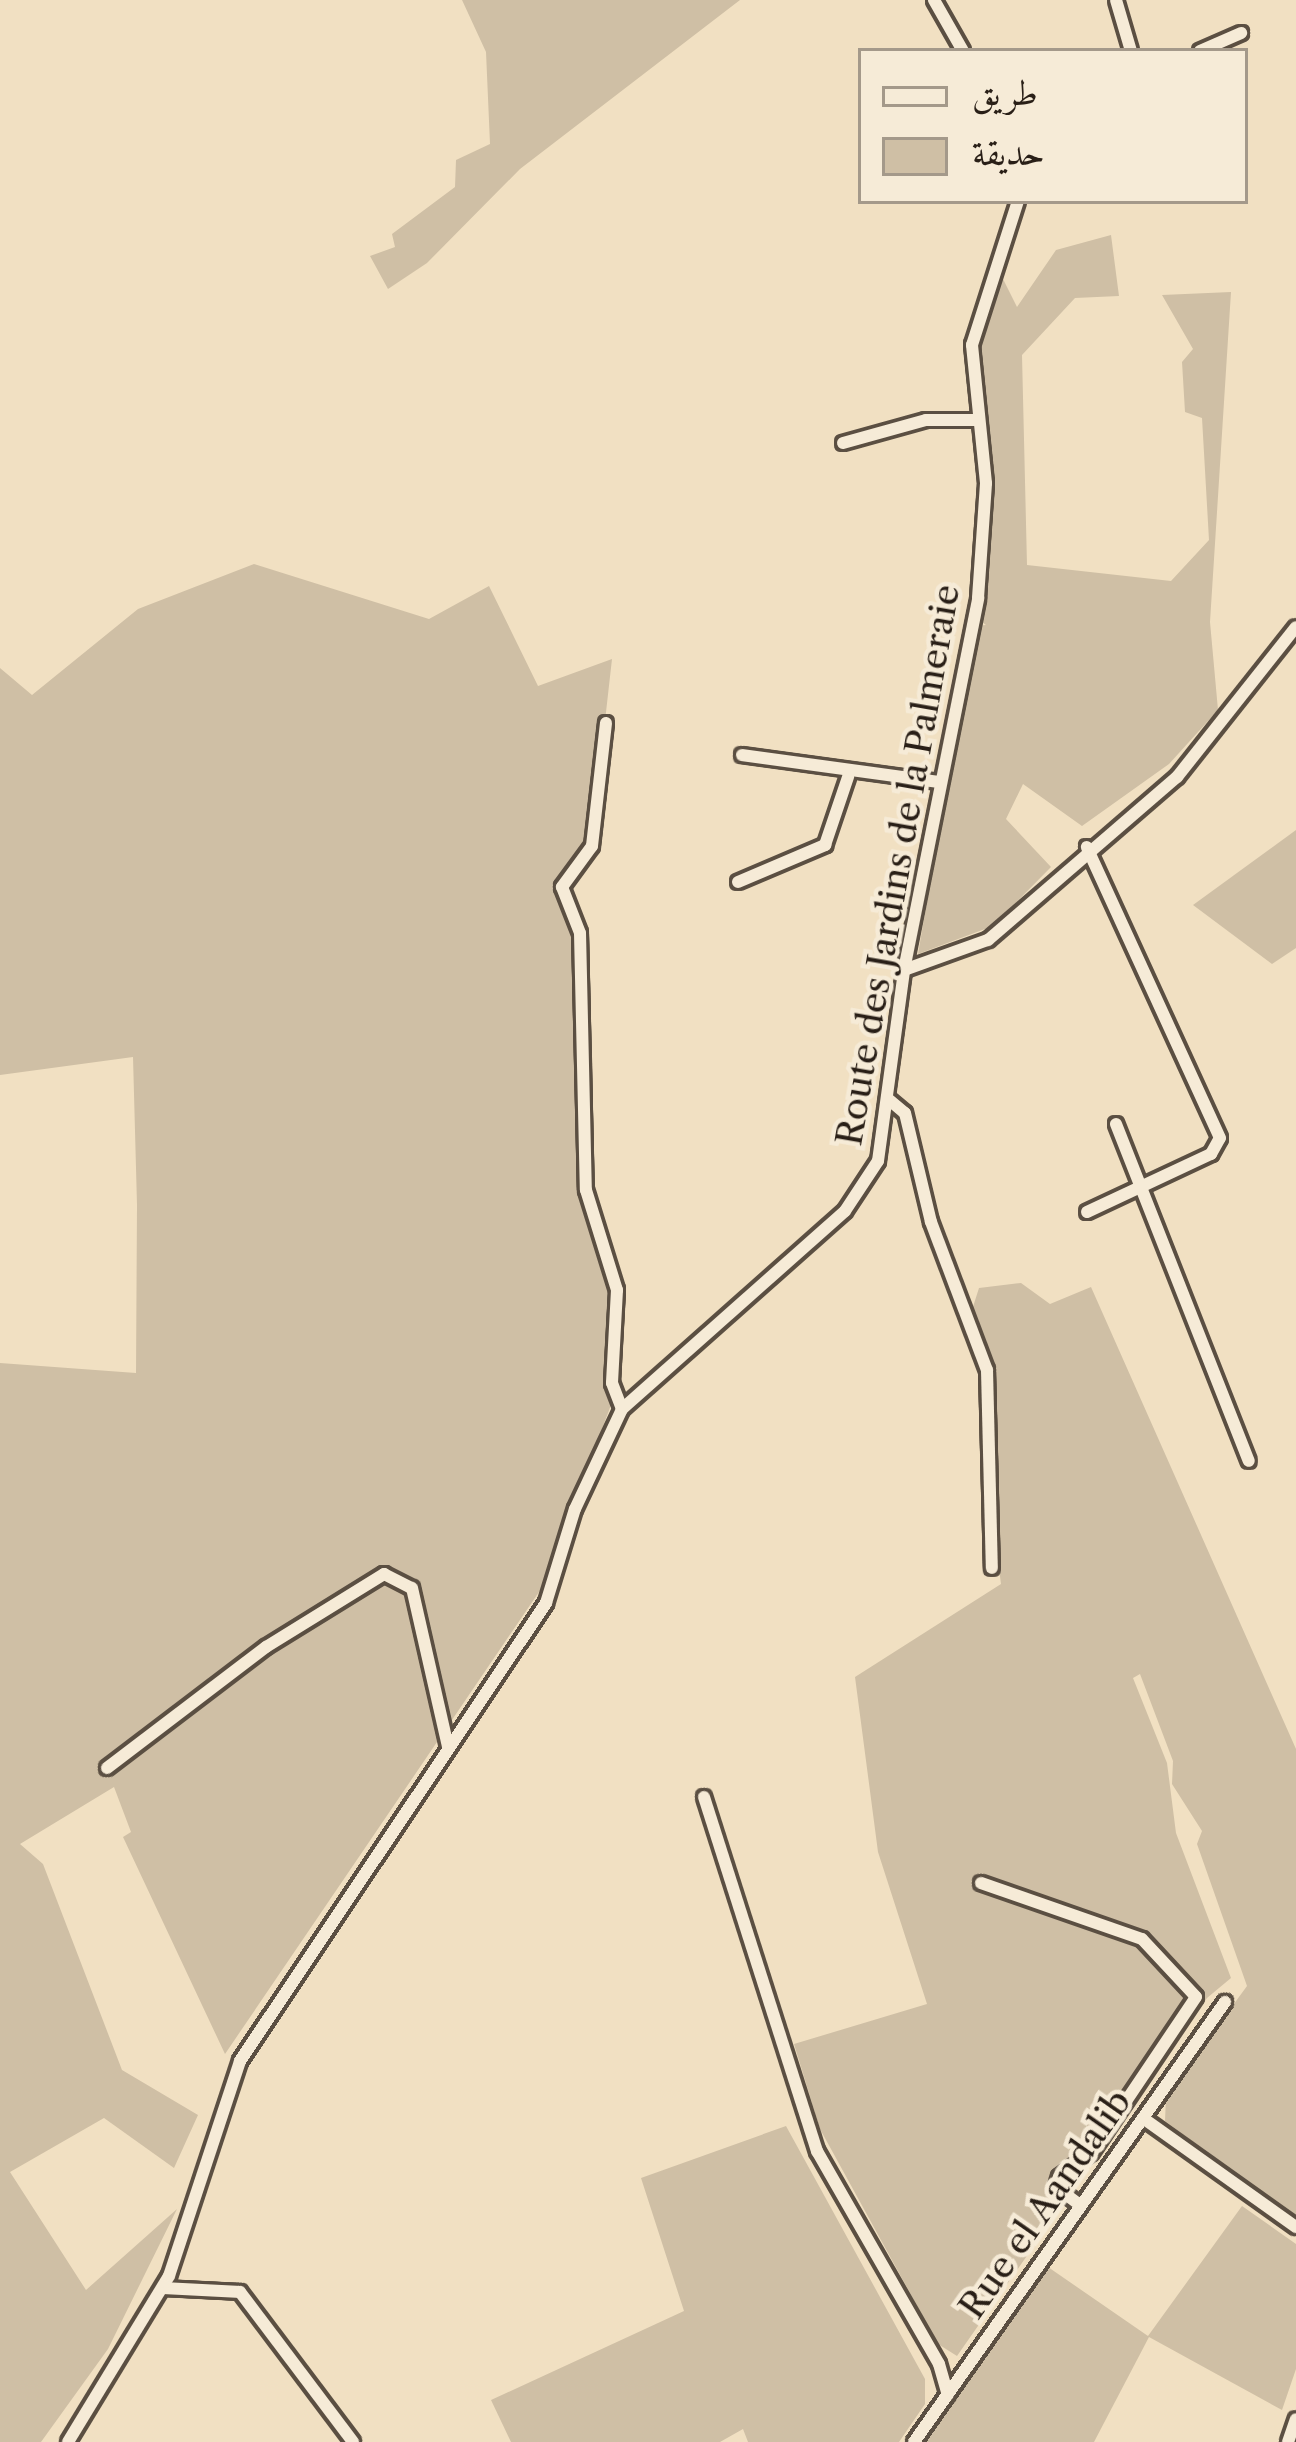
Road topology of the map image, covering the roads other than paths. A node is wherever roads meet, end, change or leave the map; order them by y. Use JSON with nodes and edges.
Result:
{"nodes":[{"id":1,"x":934,"y":0,"type":"edge"},
{"id":2,"x":1116,"y":0,"type":"edge"},
{"id":3,"x":1241,"y":33,"type":"dead end"},
{"id":4,"x":961,"y":48,"type":"edge"},
{"id":5,"x":1130,"y":48,"type":"edge"},
{"id":6,"x":1207,"y":48,"type":"edge"},
{"id":7,"x":1017,"y":204,"type":"edge"},
{"id":8,"x":975,"y":421,"type":"junction"},
{"id":9,"x":843,"y":443,"type":"dead end"},
{"id":10,"x":1291,"y":632,"type":"edge"},
{"id":11,"x":1296,"y":652,"type":"edge"},
{"id":12,"x":606,"y":723,"type":"dead end"},
{"id":13,"x":742,"y":755,"type":"dead end"},
{"id":14,"x":848,"y":777,"type":"junction"},
{"id":15,"x":940,"y":782,"type":"junction"},
{"id":16,"x":1087,"y":847,"type":"junction"},
{"id":17,"x":738,"y":882,"type":"dead end"},
{"id":18,"x":904,"y":970,"type":"junction"},
{"id":19,"x":887,"y":1098,"type":"junction"},
{"id":20,"x":1116,"y":1124,"type":"dead end"},
{"id":21,"x":1143,"y":1186,"type":"junction"},
{"id":22,"x":1087,"y":1212,"type":"dead end"},
{"id":23,"x":622,"y":1409,"type":"junction"},
{"id":24,"x":1249,"y":1461,"type":"dead end"},
{"id":25,"x":992,"y":1568,"type":"dead end"},
{"id":26,"x":448,"y":1748,"type":"junction"},
{"id":27,"x":107,"y":1768,"type":"dead end"},
{"id":28,"x":704,"y":1797,"type":"dead end"},
{"id":29,"x":981,"y":1883,"type":"dead end"},
{"id":30,"x":1225,"y":2002,"type":"dead end"},
{"id":31,"x":1143,"y":2118,"type":"junction"},
{"id":32,"x":1080,"y":2205,"type":"junction"},
{"id":33,"x":1296,"y":2227,"type":"edge"},
{"id":34,"x":164,"y":2288,"type":"junction"},
{"id":35,"x":939,"y":2364,"type":"junction"},
{"id":36,"x":965,"y":2369,"type":"junction"},
{"id":37,"x":948,"y":2395,"type":"junction"},
{"id":38,"x":1296,"y":2419,"type":"edge"},
{"id":39,"x":68,"y":2442,"type":"edge"},
{"id":40,"x":353,"y":2442,"type":"edge"},
{"id":41,"x":914,"y":2442,"type":"edge"},
{"id":42,"x":1288,"y":2442,"type":"edge"}],
"edges":[{"from":1,"to":4,"type":"street"},
{"from":2,"to":5,"type":"street"},
{"from":3,"to":6,"type":"street"},
{"from":7,"to":8,"type":"street","name":"Route des Jardins de la Palmeraie"},
{"from":8,"to":9,"type":"street"},
{"from":8,"to":15,"type":"street","name":"Route des Jardins de la Palmeraie"},
{"from":10,"to":11,"type":"street"},
{"from":10,"to":16,"type":"street"},
{"from":12,"to":23,"type":"street"},
{"from":13,"to":14,"type":"street"},
{"from":14,"to":15,"type":"street"},
{"from":14,"to":17,"type":"street"},
{"from":15,"to":18,"type":"street","name":"Route des Jardins de la Palmeraie"},
{"from":16,"to":18,"type":"street"},
{"from":16,"to":21,"type":"street"},
{"from":18,"to":19,"type":"street","name":"Route des Jardins de la Palmeraie"},
{"from":19,"to":23,"type":"street","name":"Route des Jardins de la Palmeraie"},
{"from":19,"to":25,"type":"street"},
{"from":20,"to":21,"type":"street"},
{"from":21,"to":22,"type":"street"},
{"from":21,"to":24,"type":"street"},
{"from":23,"to":26,"type":"street","name":"Route des Jardins de la Palmeraie"},
{"from":26,"to":27,"type":"street"},
{"from":26,"to":34,"type":"street","name":"Route des Jardins de la Palmeraie"},
{"from":28,"to":35,"type":"street"},
{"from":29,"to":32,"type":"street"},
{"from":30,"to":31,"type":"street","name":"Rue el Aandalib"},
{"from":31,"to":32,"type":"street","name":"Rue el Aandalib"},
{"from":31,"to":33,"type":"street"},
{"from":32,"to":36,"type":"street","name":"Rue el Aandalib"},
{"from":34,"to":39,"type":"street","name":"Route des Jardins de la Palmeraie"},
{"from":34,"to":40,"type":"street"},
{"from":35,"to":36,"type":"street"},
{"from":35,"to":37,"type":"street"},
{"from":36,"to":37,"type":"street","name":"Rue el Aandalib"},
{"from":37,"to":41,"type":"street","name":"Rue el Aandalib"},
{"from":38,"to":42,"type":"street"}]}
